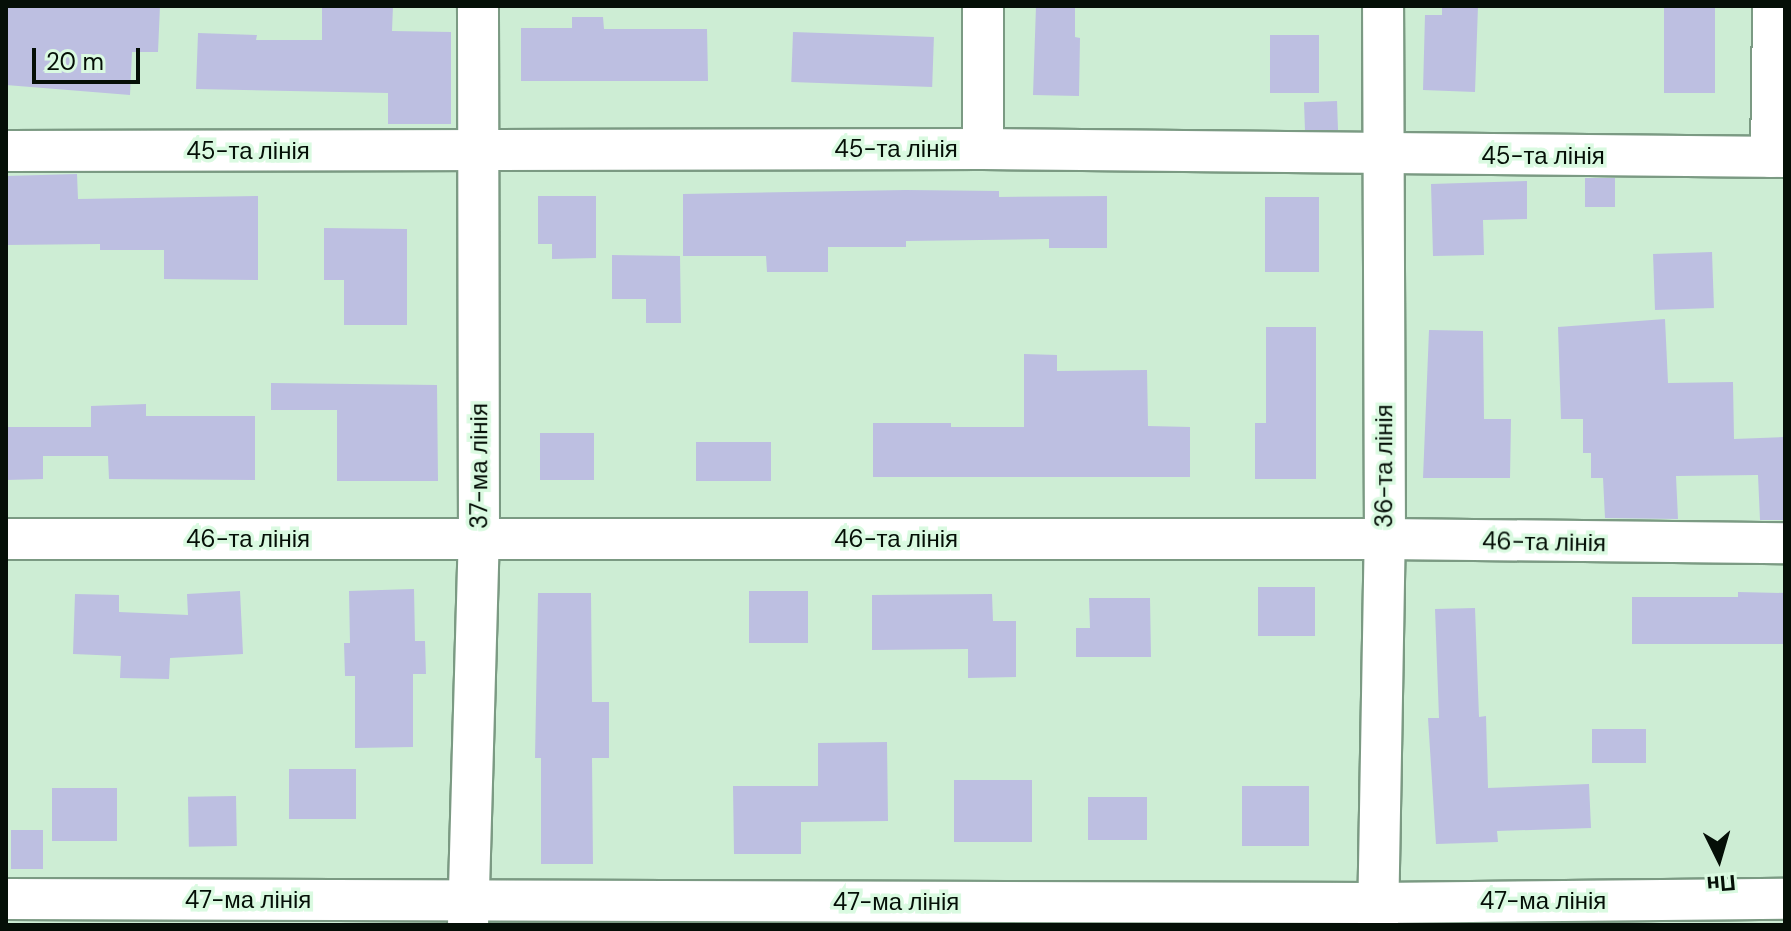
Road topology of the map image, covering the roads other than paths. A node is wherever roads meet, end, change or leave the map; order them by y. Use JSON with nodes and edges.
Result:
{"nodes":[{"id":1,"x":478,"y":6,"type":"edge"},
{"id":2,"x":983,"y":6,"type":"edge"},
{"id":3,"x":1383,"y":6,"type":"edge"},
{"id":4,"x":1773,"y":6,"type":"edge"},
{"id":5,"x":983,"y":149,"type":"junction"},
{"id":6,"x":6,"y":151,"type":"edge"},
{"id":7,"x":478,"y":151,"type":"junction"},
{"id":8,"x":1383,"y":154,"type":"junction"},
{"id":9,"x":1778,"y":157,"type":"edge"},
{"id":10,"x":6,"y":539,"type":"edge"},
{"id":11,"x":479,"y":539,"type":"junction"},
{"id":12,"x":1385,"y":539,"type":"junction"},
{"id":13,"x":1785,"y":543,"type":"edge"},
{"id":14,"x":6,"y":899,"type":"edge"},
{"id":15,"x":1785,"y":899,"type":"edge"},
{"id":16,"x":468,"y":913,"type":"edge"},
{"id":17,"x":1377,"y":914,"type":"edge"}],
"edges":[{"from":1,"to":7,"type":"street","name":"37-ма лінія"},
{"from":2,"to":5,"type":"street"},
{"from":3,"to":8,"type":"street","name":"36-та лінія"},
{"from":4,"to":9,"type":"street"},
{"from":5,"to":7,"type":"street","name":"45-та лінія"},
{"from":5,"to":8,"type":"street","name":"45-та лінія"},
{"from":6,"to":7,"type":"street","name":"45-та лінія"},
{"from":7,"to":11,"type":"street","name":"37-ма лінія"},
{"from":8,"to":9,"type":"street","name":"45-та лінія"},
{"from":8,"to":12,"type":"street","name":"36-та лінія"},
{"from":10,"to":11,"type":"street","name":"46-та лінія"},
{"from":11,"to":12,"type":"street","name":"46-та лінія"},
{"from":11,"to":16,"type":"street","name":"37-ма лінія"},
{"from":12,"to":13,"type":"street","name":"46-та лінія"},
{"from":12,"to":17,"type":"street","name":"36-та лінія"},
{"from":14,"to":16,"type":"street","name":"47-ма лінія"},
{"from":15,"to":17,"type":"street","name":"47-ма лінія"},
{"from":16,"to":17,"type":"street","name":"47-ма лінія"}]}
